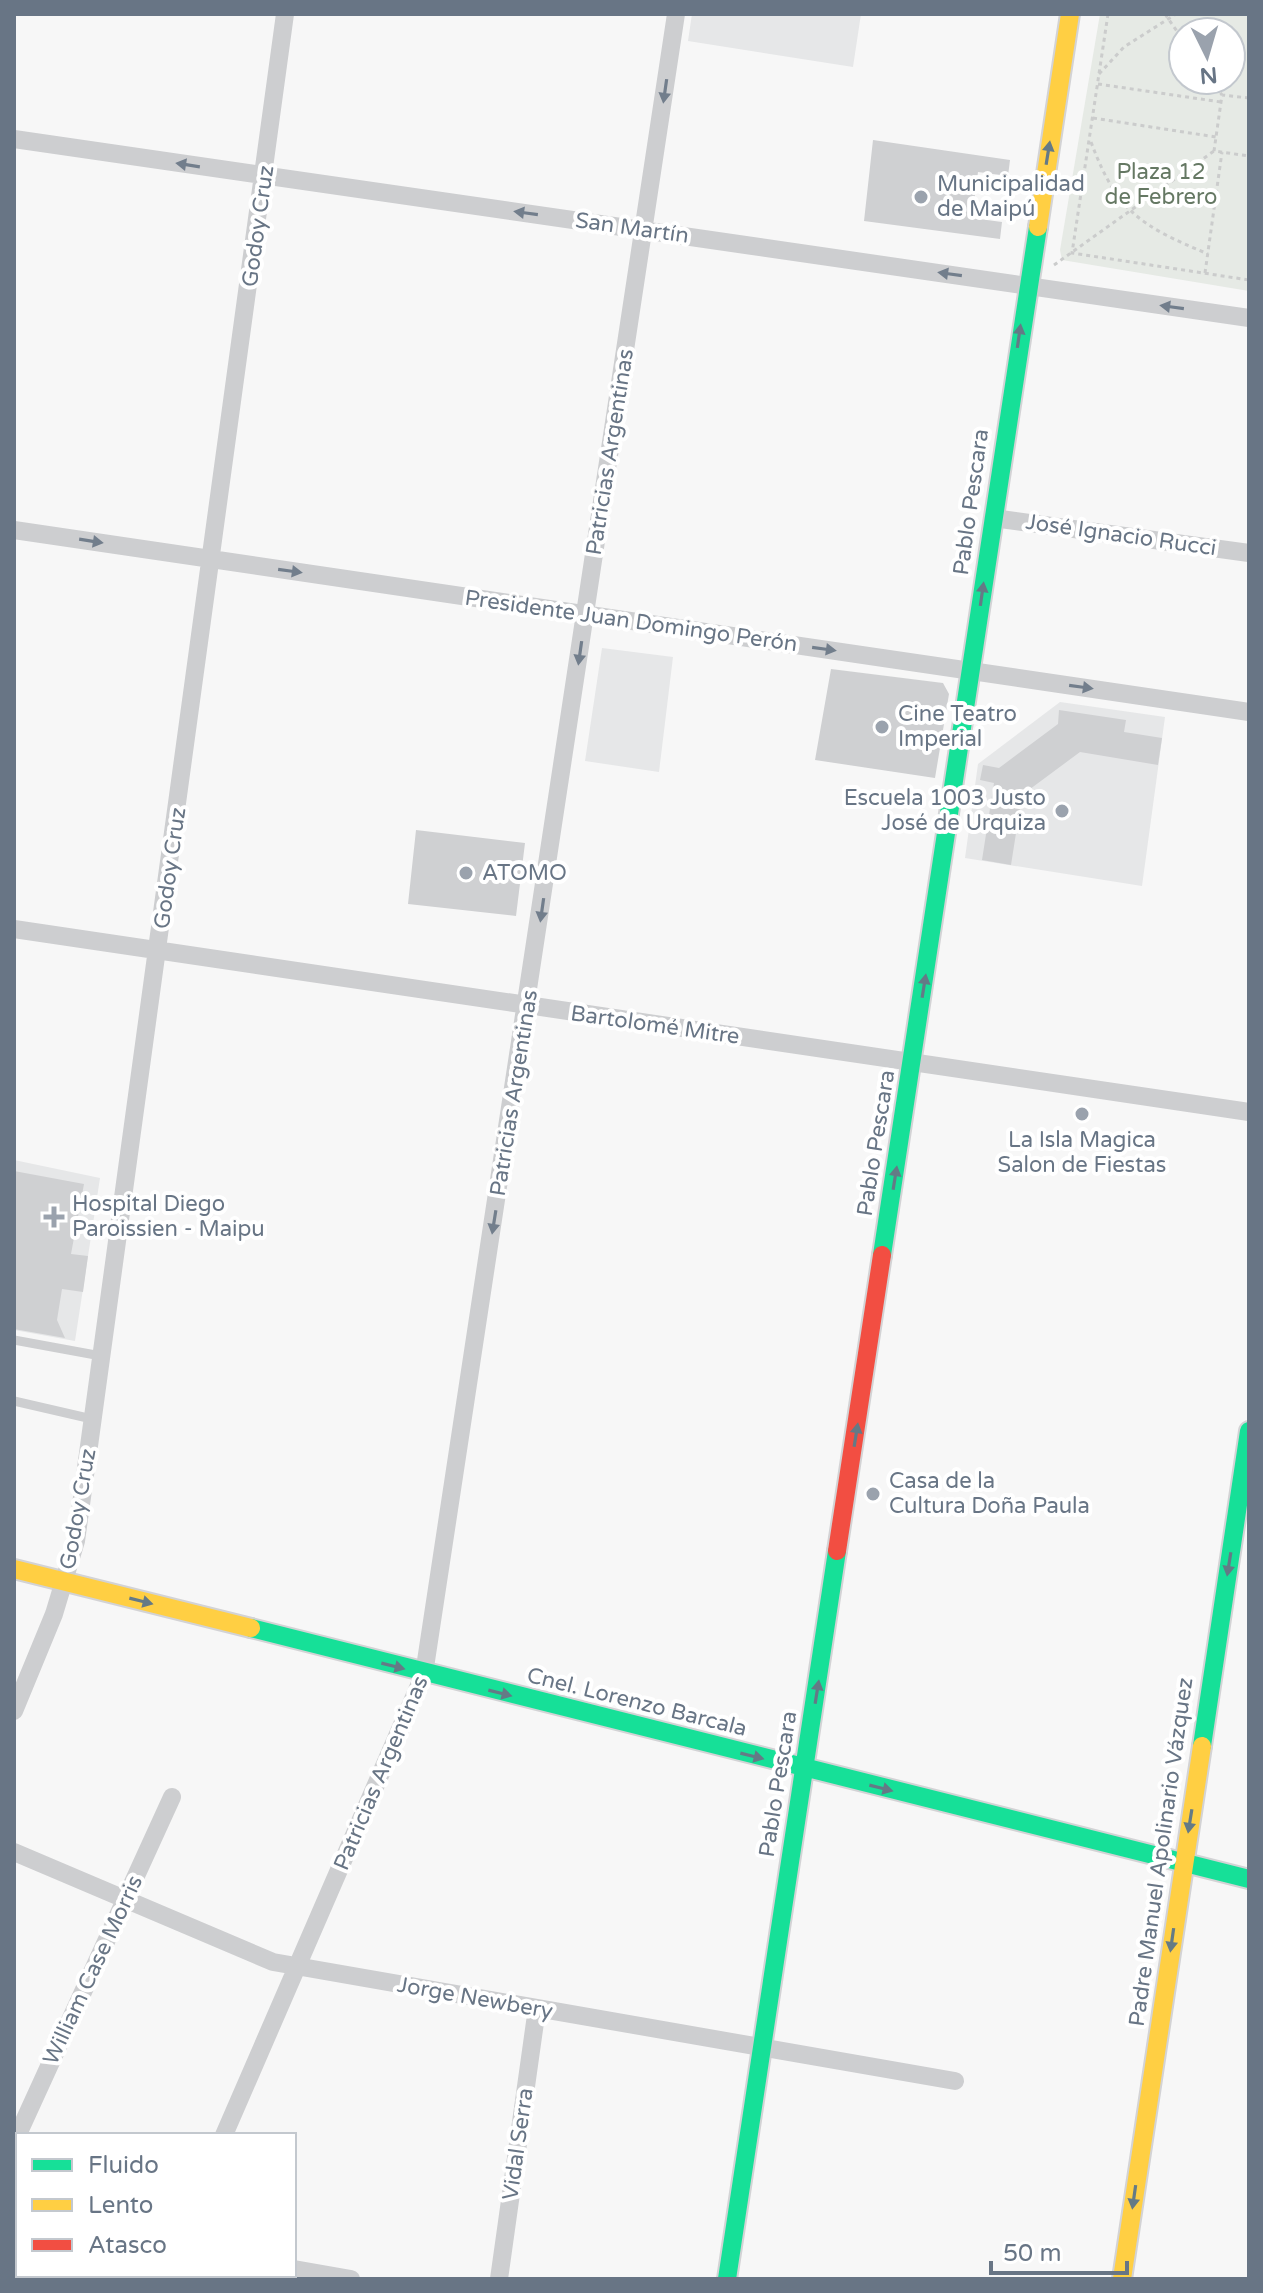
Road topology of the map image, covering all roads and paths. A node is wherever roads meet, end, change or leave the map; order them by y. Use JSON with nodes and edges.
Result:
{"nodes":[{"id":1,"x":285,"y":14,"type":"edge"},
{"id":2,"x":676,"y":14,"type":"edge"},
{"id":3,"x":1070,"y":14,"type":"edge"},
{"id":4,"x":1108,"y":14,"type":"edge"},
{"id":5,"x":1176,"y":14,"type":"edge"},
{"id":6,"x":1166,"y":16,"type":"edge"},
{"id":7,"x":1099,"y":74,"type":"junction"},
{"id":8,"x":1098,"y":84,"type":"junction"},
{"id":9,"x":1222,"y":96,"type":"edge"},
{"id":10,"x":1221,"y":102,"type":"junction"},
{"id":11,"x":1092,"y":118,"type":"junction"},
{"id":12,"x":1216,"y":137,"type":"junction"},
{"id":13,"x":1089,"y":138,"type":"junction"},
{"id":14,"x":14,"y":139,"type":"edge"},
{"id":15,"x":1214,"y":151,"type":"junction"},
{"id":16,"x":1222,"y":152,"type":"junction"},
{"id":17,"x":1249,"y":156,"type":"edge"},
{"id":18,"x":265,"y":176,"type":"junction"},
{"id":19,"x":1129,"y":212,"type":"junction"},
{"id":20,"x":644,"y":230,"type":"junction"},
{"id":21,"x":1072,"y":253,"type":"junction"},
{"id":22,"x":1208,"y":254,"type":"junction"},
{"id":23,"x":1205,"y":273,"type":"junction"},
{"id":24,"x":1249,"y":280,"type":"edge"},
{"id":25,"x":1027,"y":285,"type":"junction"},
{"id":26,"x":1249,"y":318,"type":"edge"},
{"id":27,"x":993,"y":518,"type":"junction"},
{"id":28,"x":14,"y":530,"type":"edge"},
{"id":29,"x":1249,"y":553,"type":"edge"},
{"id":30,"x":212,"y":560,"type":"junction"},
{"id":31,"x":586,"y":614,"type":"junction"},
{"id":32,"x":972,"y":671,"type":"junction"},
{"id":33,"x":1249,"y":712,"type":"edge"},
{"id":34,"x":14,"y":929,"type":"edge"},
{"id":35,"x":159,"y":951,"type":"junction"},
{"id":36,"x":528,"y":1006,"type":"junction"},
{"id":37,"x":912,"y":1063,"type":"junction"},
{"id":38,"x":1249,"y":1112,"type":"edge"},
{"id":39,"x":14,"y":1340,"type":"edge"},
{"id":40,"x":101,"y":1356,"type":"junction"},
{"id":41,"x":14,"y":1401,"type":"edge"},
{"id":42,"x":92,"y":1419,"type":"junction"},
{"id":43,"x":1249,"y":1431,"type":"edge"},
{"id":44,"x":1243,"y":1505,"type":"edge"},
{"id":45,"x":14,"y":1569,"type":"edge"},
{"id":46,"x":65,"y":1582,"type":"junction"},
{"id":47,"x":424,"y":1674,"type":"junction"},
{"id":48,"x":14,"y":1711,"type":"edge"},
{"id":49,"x":805,"y":1769,"type":"junction"},
{"id":50,"x":172,"y":1797,"type":"dead end"},
{"id":51,"x":14,"y":1852,"type":"edge"},
{"id":52,"x":1183,"y":1862,"type":"junction"},
{"id":53,"x":1249,"y":1879,"type":"edge"},
{"id":54,"x":125,"y":1901,"type":"junction"},
{"id":55,"x":299,"y":1968,"type":"junction"},
{"id":56,"x":537,"y":2008,"type":"junction"},
{"id":57,"x":762,"y":2046,"type":"junction"},
{"id":58,"x":955,"y":2081,"type":"dead end"},
{"id":59,"x":19,"y":2133,"type":"edge"},
{"id":60,"x":225,"y":2133,"type":"edge"},
{"id":61,"x":296,"y":2269,"type":"edge"},
{"id":62,"x":351,"y":2279,"type":"edge"},
{"id":63,"x":499,"y":2279,"type":"edge"},
{"id":64,"x":727,"y":2279,"type":"edge"},
{"id":65,"x":1122,"y":2279,"type":"edge"}],
"edges":[{"from":1,"to":18,"type":"street","name":"Godoy Cruz"},
{"from":2,"to":20,"type":"street","name":"Patricias Argentinas","one_way":true},
{"from":25,"to":3,"type":"street","name":"Pablo Pescara","one_way":true},
{"from":4,"to":7,"type":"path"},
{"from":5,"to":6,"type":"path"},
{"from":6,"to":7,"type":"path"},
{"from":7,"to":8,"type":"path"},
{"from":8,"to":10,"type":"path"},
{"from":8,"to":11,"type":"path"},
{"from":9,"to":10,"type":"path"},
{"from":10,"to":12,"type":"path"},
{"from":11,"to":12,"type":"path"},
{"from":11,"to":13,"type":"path"},
{"from":12,"to":15,"type":"path"},
{"from":13,"to":19,"type":"path"},
{"from":13,"to":21,"type":"path"},
{"from":18,"to":14,"type":"street","name":"San Martín","one_way":true},
{"from":15,"to":16,"type":"path"},
{"from":15,"to":19,"type":"path"},
{"from":16,"to":17,"type":"path"},
{"from":16,"to":22,"type":"path"},
{"from":20,"to":18,"type":"street","name":"San Martín","one_way":true},
{"from":18,"to":30,"type":"street","name":"Godoy Cruz"},
{"from":19,"to":21,"type":"path"},
{"from":19,"to":22,"type":"path"},
{"from":25,"to":20,"type":"street","name":"San Martín","one_way":true},
{"from":20,"to":31,"type":"street","name":"Patricias Argentinas"},
{"from":21,"to":23,"type":"path"},
{"from":21,"to":25,"type":"path"},
{"from":22,"to":23,"type":"path"},
{"from":23,"to":24,"type":"path"},
{"from":26,"to":25,"type":"street","name":"San Martín","one_way":true},
{"from":27,"to":25,"type":"street","name":"Pablo Pescara","one_way":true},
{"from":27,"to":29,"type":"street","name":"José Ignacio Rucci"},
{"from":32,"to":27,"type":"street","name":"Pablo Pescara","one_way":true},
{"from":28,"to":30,"type":"street","name":"Presidente Juan Domingo Perón","one_way":true},
{"from":30,"to":31,"type":"street","name":"Presidente Juan Domingo Perón","one_way":true},
{"from":30,"to":35,"type":"street","name":"Godoy Cruz"},
{"from":31,"to":32,"type":"street","name":"Presidente Juan Domingo Perón","one_way":true},
{"from":31,"to":36,"type":"street","name":"Patricias Argentinas","one_way":true},
{"from":32,"to":33,"type":"street","name":"Presidente Juan Domingo Perón","one_way":true},
{"from":37,"to":32,"type":"street","name":"Pablo Pescara","one_way":true},
{"from":34,"to":35,"type":"street","name":"Bartolomé Mitre"},
{"from":35,"to":36,"type":"street","name":"Bartolomé Mitre"},
{"from":35,"to":40,"type":"street","name":"Godoy Cruz"},
{"from":36,"to":37,"type":"street","name":"Bartolomé Mitre"},
{"from":36,"to":47,"type":"street","name":"Patricias Argentinas","one_way":true},
{"from":37,"to":38,"type":"street","name":"Bartolomé Mitre"},
{"from":49,"to":37,"type":"street","name":"Pablo Pescara","one_way":true},
{"from":39,"to":40,"type":"lane"},
{"from":40,"to":42,"type":"street","name":"Godoy Cruz"},
{"from":41,"to":42,"type":"lane"},
{"from":42,"to":46,"type":"street","name":"Godoy Cruz"},
{"from":43,"to":44,"type":"street","name":"Padre Manuel Apolinario Vázquez"},
{"from":44,"to":52,"type":"street","name":"Padre Manuel Apolinario Vázquez","one_way":true},
{"from":45,"to":46,"type":"street","name":"Cnel. Lorenzo Barcala"},
{"from":46,"to":47,"type":"street","name":"Cnel. Lorenzo Barcala","one_way":true},
{"from":46,"to":48,"type":"street","name":"Godoy Cruz"},
{"from":47,"to":49,"type":"street","name":"Cnel. Lorenzo Barcala","one_way":true},
{"from":47,"to":55,"type":"street","name":"Patricias Argentinas"},
{"from":49,"to":52,"type":"street","name":"Cnel. Lorenzo Barcala","one_way":true},
{"from":49,"to":57,"type":"street","name":"Pablo Pescara"},
{"from":50,"to":54,"type":"street","name":"William Case Morris"},
{"from":51,"to":54,"type":"street","name":"Jorge Newbery"},
{"from":52,"to":53,"type":"street","name":"Cnel. Lorenzo Barcala"},
{"from":52,"to":65,"type":"street","name":"Padre Manuel Apolinario Vázquez","one_way":true},
{"from":54,"to":55,"type":"street","name":"Jorge Newbery"},
{"from":54,"to":59,"type":"street","name":"William Case Morris"},
{"from":55,"to":56,"type":"street","name":"Jorge Newbery"},
{"from":55,"to":60,"type":"street","name":"Patricias Argentinas"},
{"from":56,"to":57,"type":"street","name":"Jorge Newbery"},
{"from":56,"to":63,"type":"street","name":"Vidal Serra"},
{"from":57,"to":58,"type":"street","name":"Jorge Newbery"},
{"from":57,"to":64,"type":"street","name":"Pablo Pescara"},
{"from":61,"to":62,"type":"street"}]}
